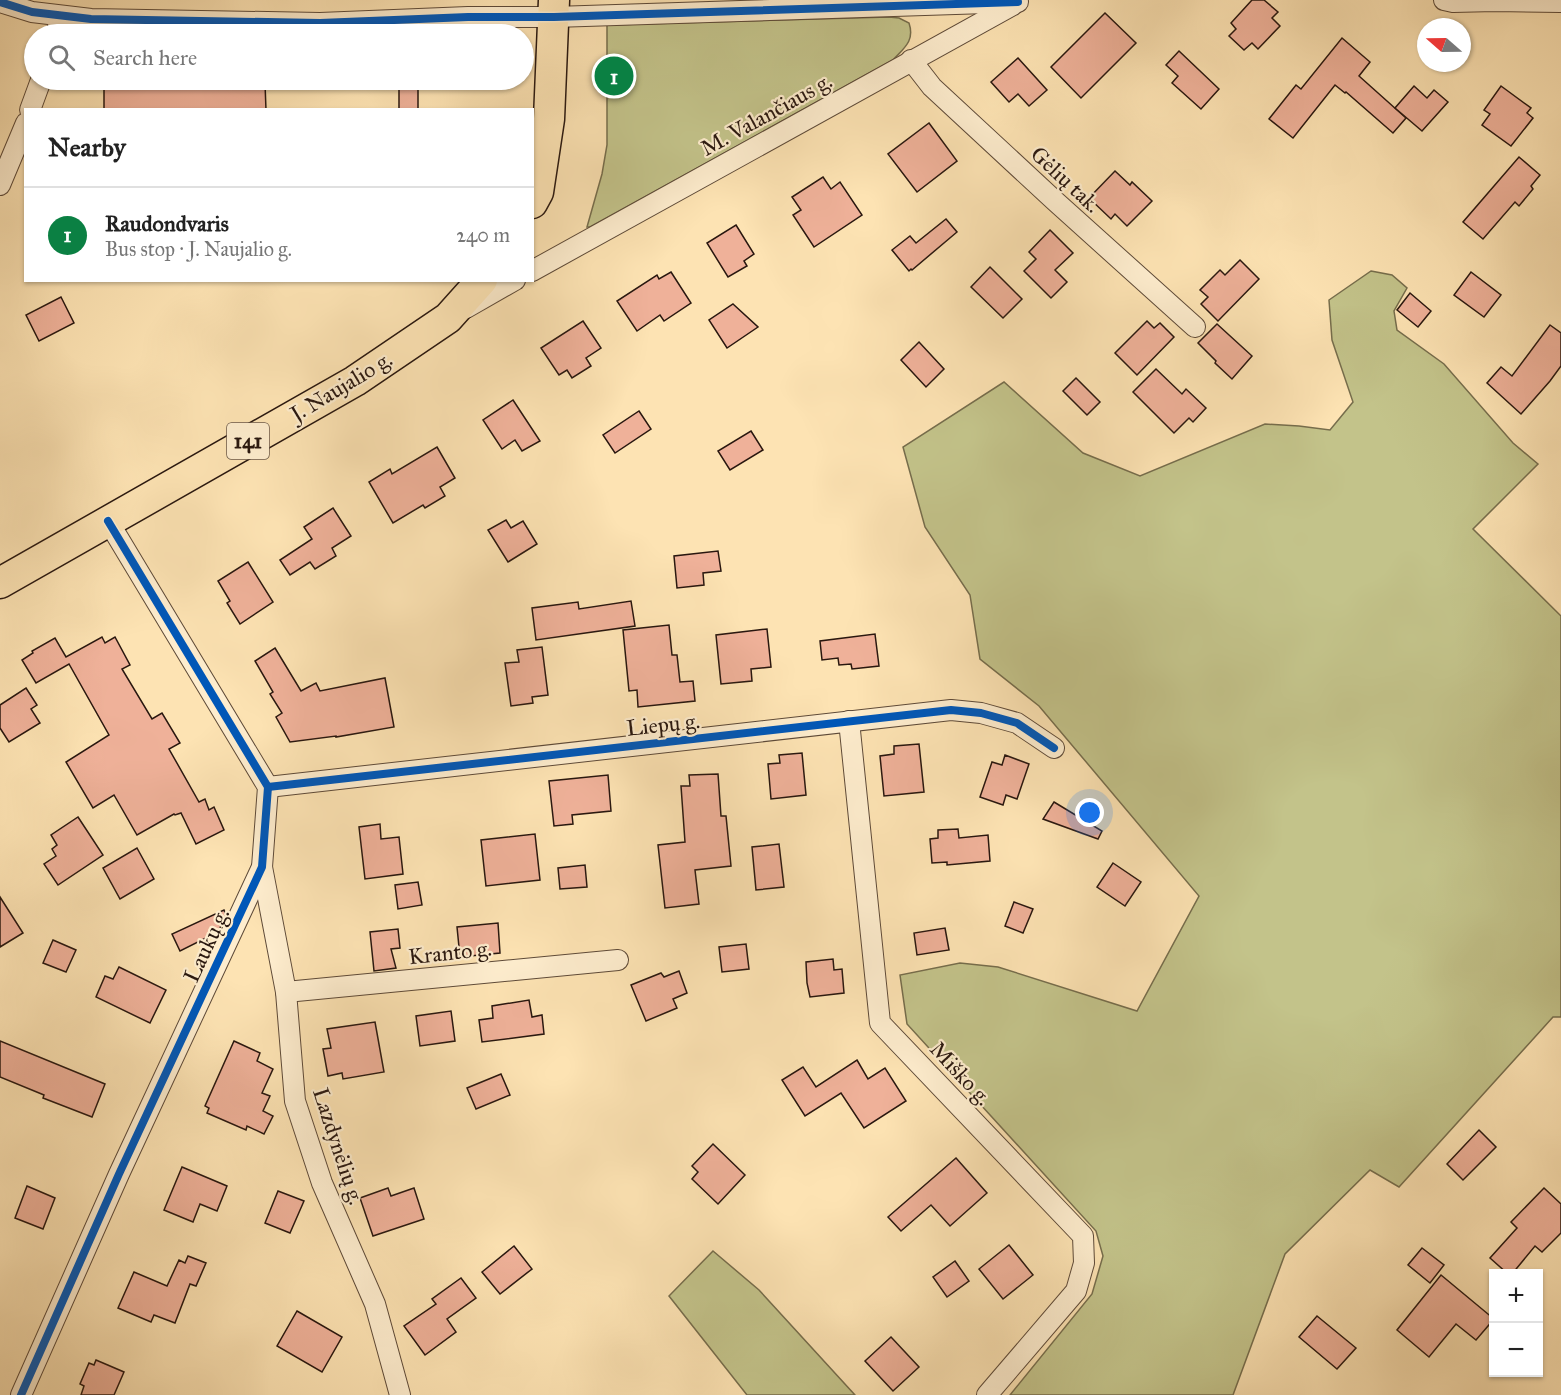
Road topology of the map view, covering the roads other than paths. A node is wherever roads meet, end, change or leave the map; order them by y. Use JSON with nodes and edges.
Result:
{"nodes":[{"id":1,"x":1444,"y":0,"type":"edge"},
{"id":2,"x":1021,"y":1,"type":"edge"},
{"id":3,"x":0,"y":2,"type":"edge"},
{"id":4,"x":929,"y":3,"type":"edge"},
{"id":5,"x":1561,"y":3,"type":"edge"},
{"id":6,"x":554,"y":8,"type":"edge"},
{"id":7,"x":57,"y":24,"type":"edge"},
{"id":8,"x":64,"y":24,"type":"edge"},
{"id":9,"x":911,"y":60,"type":"junction"},
{"id":10,"x":37,"y":90,"type":"edge"},
{"id":11,"x":31,"y":108,"type":"edge"},
{"id":12,"x":24,"y":128,"type":"edge"},
{"id":13,"x":0,"y":185,"type":"edge"},
{"id":14,"x":534,"y":199,"type":"edge"},
{"id":15,"x":534,"y":270,"type":"edge"},
{"id":16,"x":480,"y":282,"type":"edge"},
{"id":17,"x":511,"y":282,"type":"edge"},
{"id":18,"x":448,"y":318,"type":"junction"},
{"id":19,"x":1195,"y":327,"type":"dead end"},
{"id":20,"x":108,"y":521,"type":"junction"},
{"id":21,"x":0,"y":583,"type":"edge"},
{"id":22,"x":849,"y":721,"type":"junction"},
{"id":23,"x":1054,"y":748,"type":"dead end"},
{"id":24,"x":268,"y":787,"type":"junction"},
{"id":25,"x":262,"y":867,"type":"junction"},
{"id":26,"x":618,"y":960,"type":"dead end"},
{"id":27,"x":286,"y":992,"type":"junction"},
{"id":28,"x":21,"y":1395,"type":"edge"},
{"id":29,"x":400,"y":1395,"type":"edge"},
{"id":30,"x":987,"y":1395,"type":"edge"}],
"edges":[{"from":1,"to":5,"type":"street"},
{"from":2,"to":4,"type":"street"},
{"from":2,"to":9,"type":"street","name":"M. Valančiaus g."},
{"from":3,"to":7,"type":"street"},
{"from":4,"to":6,"type":"street"},
{"from":6,"to":8,"type":"street"},
{"from":6,"to":14,"type":"main road"},
{"from":9,"to":15,"type":"street","name":"M. Valančiaus g."},
{"from":9,"to":19,"type":"street","name":"Gėlių tak."},
{"from":10,"to":11,"type":"street"},
{"from":12,"to":13,"type":"street"},
{"from":16,"to":18,"type":"main road","name":"J. Naujalio g.","number":"141"},
{"from":17,"to":18,"type":"street"},
{"from":18,"to":20,"type":"main road","name":"J. Naujalio g.","number":"141"},
{"from":20,"to":21,"type":"main road","name":"J. Naujalio g.","number":"141"},
{"from":20,"to":24,"type":"street"},
{"from":22,"to":23,"type":"street","name":"Liepų g."},
{"from":22,"to":24,"type":"street","name":"Liepų g."},
{"from":22,"to":30,"type":"street","name":"Miško g."},
{"from":24,"to":25,"type":"street","name":"Laukų g."},
{"from":25,"to":27,"type":"street","name":"Lazdynėlių g."},
{"from":25,"to":28,"type":"street","name":"Laukų g."},
{"from":26,"to":27,"type":"street","name":"Kranto g."},
{"from":27,"to":29,"type":"street","name":"Lazdynėlių g."}]}
